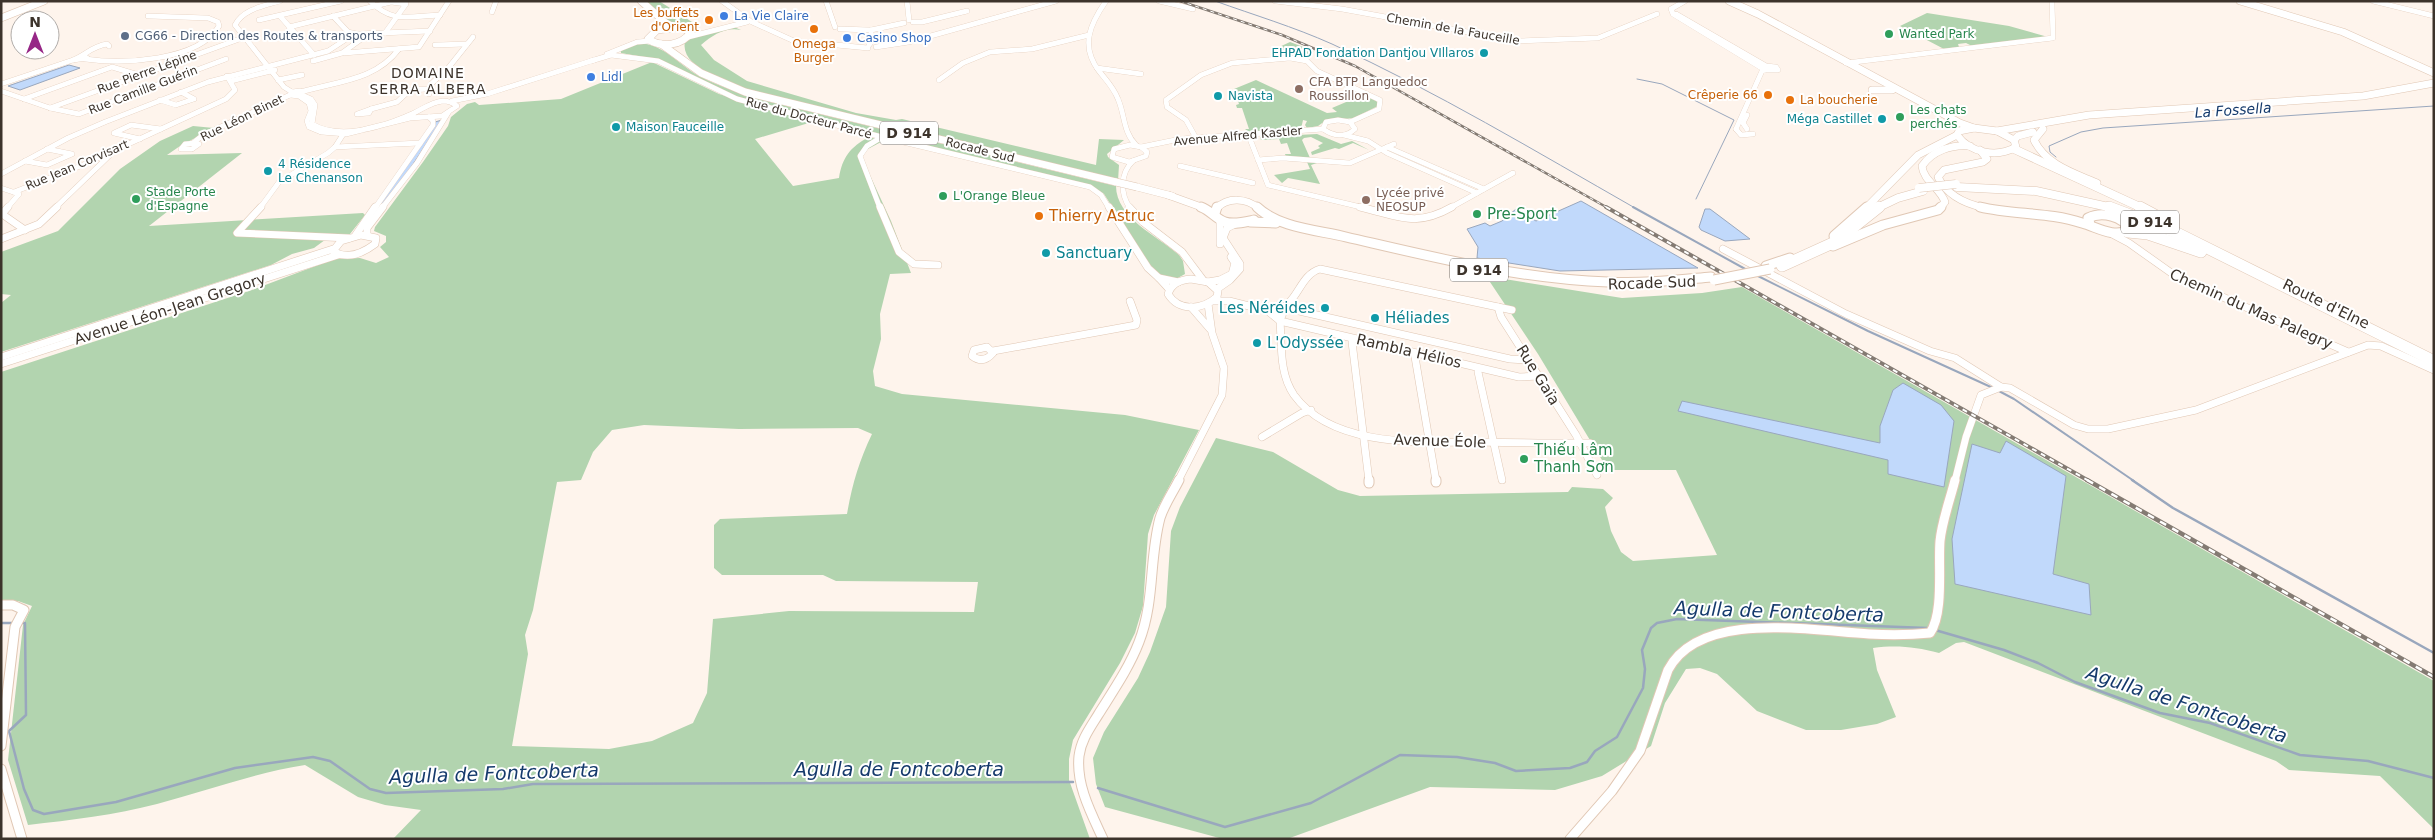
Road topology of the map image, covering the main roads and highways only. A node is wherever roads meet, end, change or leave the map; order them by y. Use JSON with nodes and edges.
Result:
{"nodes":[{"id":1,"x":30,"y":1,"type":"edge"},
{"id":2,"x":34,"y":1,"type":"edge"},
{"id":3,"x":43,"y":1,"type":"edge"},
{"id":4,"x":641,"y":1,"type":"edge"},
{"id":5,"x":2240,"y":1,"type":"edge"},
{"id":6,"x":2247,"y":1,"type":"edge"},
{"id":7,"x":1726,"y":2,"type":"edge"},
{"id":8,"x":653,"y":12,"type":"junction"},
{"id":9,"x":1,"y":16,"type":"edge"},
{"id":10,"x":675,"y":27,"type":"junction"},
{"id":11,"x":657,"y":30,"type":"junction"},
{"id":12,"x":680,"y":41,"type":"junction"},
{"id":13,"x":662,"y":44,"type":"junction"},
{"id":14,"x":682,"y":58,"type":"junction"},
{"id":15,"x":2434,"y":72,"type":"edge"},
{"id":16,"x":2434,"y":83,"type":"edge"},
{"id":17,"x":1891,"y":87,"type":"junction"},
{"id":18,"x":2434,"y":89,"type":"edge"},
{"id":19,"x":1872,"y":90,"type":"dead end"},
{"id":20,"x":1930,"y":112,"type":"junction"},
{"id":21,"x":1974,"y":128,"type":"junction"},
{"id":22,"x":2043,"y":129,"type":"junction"},
{"id":23,"x":1997,"y":131,"type":"junction"},
{"id":24,"x":1958,"y":133,"type":"junction"},
{"id":25,"x":2014,"y":145,"type":"junction"},
{"id":26,"x":1970,"y":146,"type":"junction"},
{"id":27,"x":1980,"y":150,"type":"junction"},
{"id":28,"x":1995,"y":152,"type":"junction"},
{"id":29,"x":1957,"y":185,"type":"junction"},
{"id":30,"x":1921,"y":190,"type":"junction"},
{"id":31,"x":1168,"y":195,"type":"junction"},
{"id":32,"x":1225,"y":202,"type":"junction"},
{"id":33,"x":2133,"y":203,"type":"junction"},
{"id":34,"x":1260,"y":211,"type":"junction"},
{"id":35,"x":1217,"y":216,"type":"junction"},
{"id":36,"x":1857,"y":217,"type":"junction"},
{"id":37,"x":2089,"y":221,"type":"junction"},
{"id":38,"x":1250,"y":222,"type":"junction"},
{"id":39,"x":2125,"y":233,"type":"junction"},
{"id":40,"x":2220,"y":250,"type":"junction"},
{"id":41,"x":1782,"y":266,"type":"junction"},
{"id":42,"x":1768,"y":268,"type":"junction"},
{"id":43,"x":1712,"y":279,"type":"junction"},
{"id":44,"x":2327,"y":310,"type":"junction"},
{"id":45,"x":2434,"y":355,"type":"edge"},
{"id":46,"x":2434,"y":361,"type":"edge"}],
"edges":[{"from":1,"to":9,"type":"main road"},
{"from":2,"to":9,"type":"main road"},
{"from":3,"to":9,"type":"main road"},
{"from":4,"to":8,"type":"main road"},
{"from":5,"to":15,"type":"main road"},
{"from":6,"to":15,"type":"main road"},
{"from":7,"to":17,"type":"main road"},
{"from":8,"to":10,"type":"main road"},
{"from":8,"to":11,"type":"main road"},
{"from":10,"to":11,"type":"main road"},
{"from":10,"to":12,"type":"main road"},
{"from":11,"to":13,"type":"main road"},
{"from":12,"to":13,"type":"main road"},
{"from":12,"to":14,"type":"main road"},
{"from":13,"to":14,"type":"main road","number":"D 914"},
{"from":14,"to":31,"type":"main road","name":"Rocade Sud","number":"D 914","bridge":true},
{"from":16,"to":23,"type":"main road"},
{"from":17,"to":20,"type":"main road"},
{"from":17,"to":21,"type":"main road"},
{"from":18,"to":22,"type":"main road"},
{"from":19,"to":20,"type":"main road"},
{"from":20,"to":24,"type":"main road"},
{"from":21,"to":23,"type":"main road"},
{"from":21,"to":24,"type":"main road","name":"Rocade Sud"},
{"from":22,"to":25,"type":"main road"},
{"from":22,"to":33,"type":"main road"},
{"from":23,"to":25,"type":"main road"},
{"from":24,"to":26,"type":"main road"},
{"from":24,"to":36,"type":"main road","name":"Rocade Sud","number":"D 914"},
{"from":25,"to":28,"type":"main road"},
{"from":25,"to":33,"type":"highway"},
{"from":26,"to":27,"type":"main road"},
{"from":26,"to":41,"type":"main road","name":"Rocade Sud","number":"D 914"},
{"from":27,"to":28,"type":"main road"},
{"from":27,"to":37,"type":"main road"},
{"from":28,"to":37,"type":"main road"},
{"from":29,"to":30,"type":"highway","number":"D 914","bridge":true},
{"from":29,"to":40,"type":"highway","number":"D 914"},
{"from":29,"to":44,"type":"highway","number":"D 914"},
{"from":30,"to":36,"type":"highway","number":"D 914"},
{"from":30,"to":41,"type":"highway","number":"D 914"},
{"from":31,"to":32,"type":"main road","name":"Rocade Sud","number":"D 914"},
{"from":31,"to":35,"type":"main road","name":"Rocade Sud","number":"D 914"},
{"from":32,"to":34,"type":"main road","name":"Rocade Sud"},
{"from":32,"to":35,"type":"main road"},
{"from":33,"to":40,"type":"highway"},
{"from":34,"to":38,"type":"main road"},
{"from":34,"to":43,"type":"main road","name":"Rocade Sud","number":"D 914"},
{"from":35,"to":38,"type":"main road","name":"Rocade Sud"},
{"from":36,"to":42,"type":"main road","name":"Rocade Sud","number":"D 914"},
{"from":37,"to":39,"type":"main road"},
{"from":37,"to":39,"type":"main road"},
{"from":38,"to":43,"type":"main road","name":"Rocade Sud","number":"D 914"},
{"from":39,"to":44,"type":"highway"},
{"from":40,"to":45,"type":"highway","name":"Route d'Elne","number":"D 914"},
{"from":41,"to":42,"type":"main road","name":"Rocade Sud","number":"D 914"},
{"from":42,"to":43,"type":"main road","name":"Rocade Sud","number":"D 914","bridge":true},
{"from":44,"to":46,"type":"highway","name":"Route d'Elne","number":"D 914"}]}
